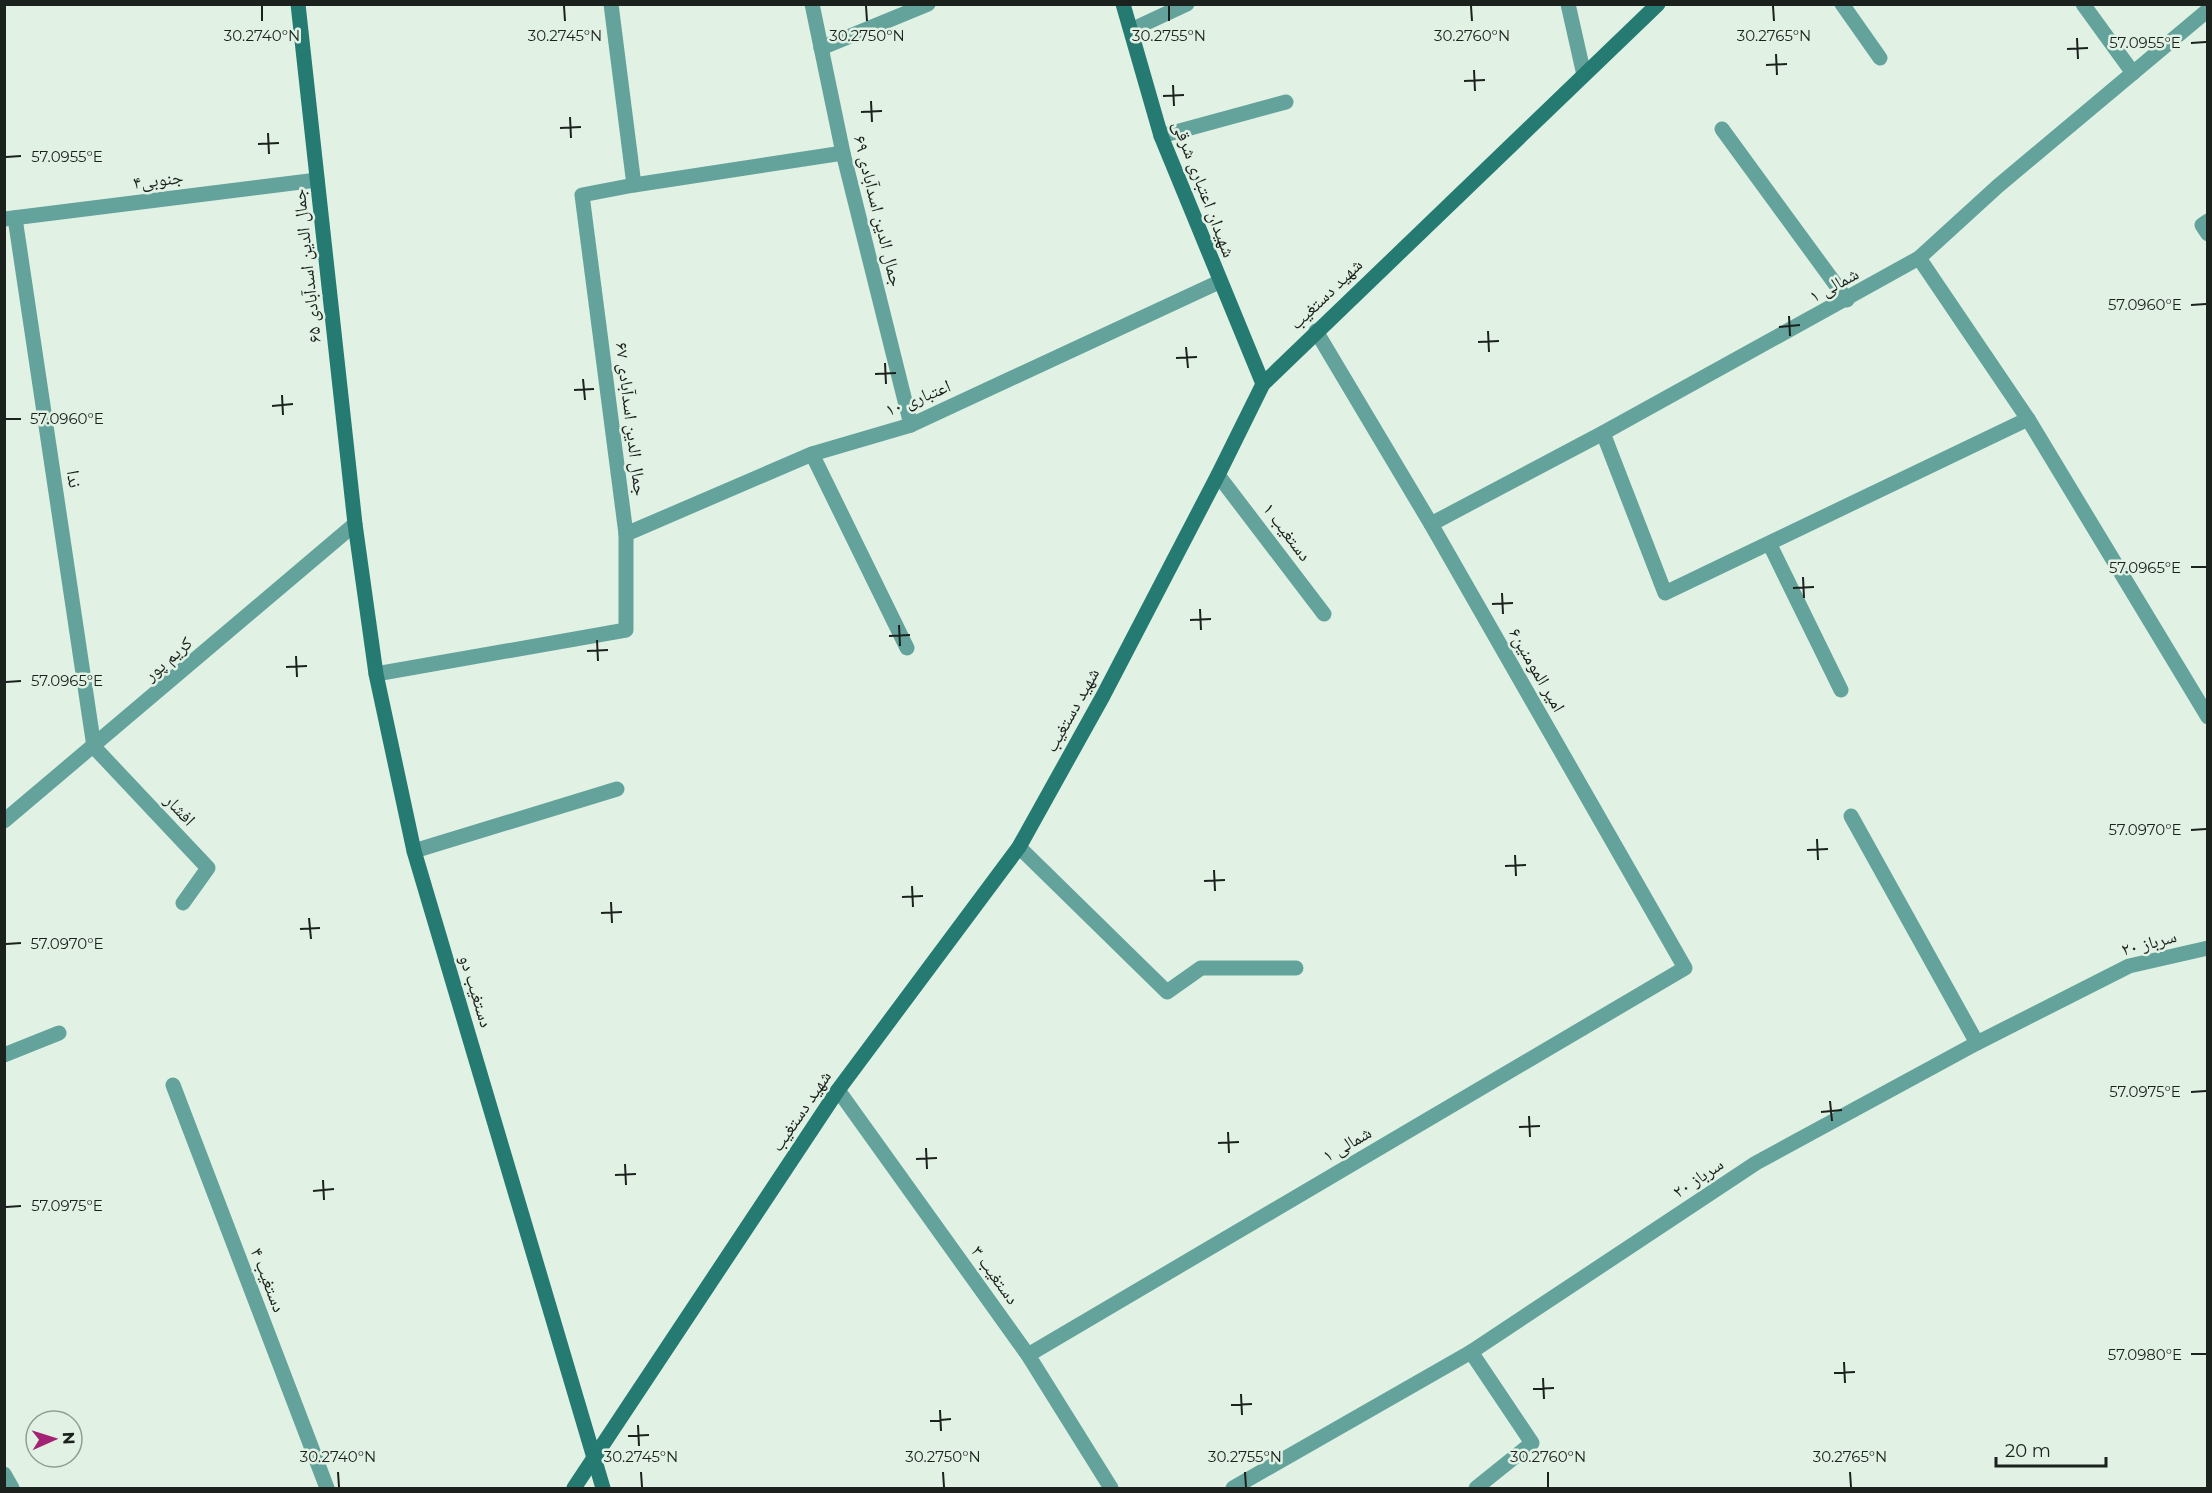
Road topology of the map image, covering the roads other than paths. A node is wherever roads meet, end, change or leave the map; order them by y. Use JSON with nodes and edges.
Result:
{"nodes":[{"id":1,"x":298,"y":4,"type":"edge"},
{"id":2,"x":612,"y":4,"type":"edge"},
{"id":3,"x":812,"y":4,"type":"edge"},
{"id":4,"x":928,"y":4,"type":"edge"},
{"id":5,"x":1123,"y":4,"type":"edge"},
{"id":6,"x":1187,"y":4,"type":"edge"},
{"id":7,"x":1568,"y":4,"type":"edge"},
{"id":8,"x":1658,"y":4,"type":"edge"},
{"id":9,"x":1842,"y":4,"type":"edge"},
{"id":10,"x":2083,"y":4,"type":"edge"},
{"id":11,"x":2208,"y":10,"type":"edge"},
{"id":12,"x":1131,"y":30,"type":"junction"},
{"id":13,"x":821,"y":48,"type":"junction"},
{"id":14,"x":1880,"y":58,"type":"dead end"},
{"id":15,"x":2133,"y":73,"type":"junction"},
{"id":16,"x":1584,"y":75,"type":"junction"},
{"id":17,"x":1286,"y":102,"type":"dead end"},
{"id":18,"x":1722,"y":129,"type":"dead end"},
{"id":19,"x":1161,"y":136,"type":"junction"},
{"id":20,"x":843,"y":153,"type":"junction"},
{"id":21,"x":317,"y":180,"type":"junction"},
{"id":22,"x":634,"y":185,"type":"junction"},
{"id":23,"x":10,"y":218,"type":"edge"},
{"id":24,"x":2208,"y":221,"type":"edge"},
{"id":25,"x":2208,"y":234,"type":"edge"},
{"id":26,"x":1919,"y":258,"type":"junction"},
{"id":27,"x":1219,"y":282,"type":"junction"},
{"id":28,"x":1847,"y":300,"type":"junction"},
{"id":29,"x":1316,"y":331,"type":"junction"},
{"id":30,"x":1263,"y":384,"type":"junction"},
{"id":31,"x":2028,"y":419,"type":"junction"},
{"id":32,"x":911,"y":425,"type":"junction"},
{"id":33,"x":1603,"y":433,"type":"junction"},
{"id":34,"x":812,"y":454,"type":"junction"},
{"id":35,"x":1218,"y":475,"type":"junction"},
{"id":36,"x":355,"y":524,"type":"junction"},
{"id":37,"x":1431,"y":524,"type":"junction"},
{"id":38,"x":626,"y":534,"type":"junction"},
{"id":39,"x":1770,"y":545,"type":"junction"},
{"id":40,"x":1324,"y":614,"type":"dead end"},
{"id":41,"x":907,"y":648,"type":"dead end"},
{"id":42,"x":376,"y":674,"type":"junction"},
{"id":43,"x":1841,"y":690,"type":"dead end"},
{"id":44,"x":2208,"y":717,"type":"edge"},
{"id":45,"x":94,"y":747,"type":"junction"},
{"id":46,"x":617,"y":789,"type":"dead end"},
{"id":47,"x":1851,"y":816,"type":"dead end"},
{"id":48,"x":4,"y":821,"type":"edge"},
{"id":49,"x":1019,"y":847,"type":"junction"},
{"id":50,"x":414,"y":852,"type":"junction"},
{"id":51,"x":183,"y":903,"type":"dead end"},
{"id":52,"x":2208,"y":948,"type":"edge"},
{"id":53,"x":1296,"y":968,"type":"dead end"},
{"id":54,"x":1685,"y":968,"type":"joint"},
{"id":55,"x":59,"y":1033,"type":"dead end"},
{"id":56,"x":1977,"y":1043,"type":"junction"},
{"id":57,"x":4,"y":1055,"type":"edge"},
{"id":58,"x":173,"y":1084,"type":"dead end"},
{"id":59,"x":838,"y":1090,"type":"junction"},
{"id":60,"x":1471,"y":1352,"type":"junction"},
{"id":61,"x":1028,"y":1354,"type":"junction"},
{"id":62,"x":595,"y":1460,"type":"junction"},
{"id":63,"x":4,"y":1474,"type":"edge"},
{"id":64,"x":12,"y":1488,"type":"edge"},
{"id":65,"x":327,"y":1488,"type":"edge"},
{"id":66,"x":574,"y":1488,"type":"edge"},
{"id":67,"x":603,"y":1488,"type":"edge"},
{"id":68,"x":1111,"y":1488,"type":"edge"},
{"id":69,"x":1233,"y":1488,"type":"edge"},
{"id":70,"x":1476,"y":1488,"type":"edge"}],
"edges":[{"from":1,"to":21,"type":"street","name":"جمال الدین اسدآبادی ۶۵"},
{"from":2,"to":22,"type":"street"},
{"from":3,"to":13,"type":"street","name":"جمال الدین اسدآبادی ۶۹"},
{"from":4,"to":13,"type":"street"},
{"from":5,"to":12,"type":"street","name":"شهیدان اعتباری شرقی"},
{"from":6,"to":12,"type":"street"},
{"from":7,"to":16,"type":"street"},
{"from":8,"to":16,"type":"street","name":"شهید دستغیب"},
{"from":9,"to":14,"type":"street"},
{"from":10,"to":15,"type":"street"},
{"from":11,"to":15,"type":"street","name":"شمالی ۱"},
{"from":12,"to":19,"type":"street","name":"شهیدان اعتباری شرقی"},
{"from":13,"to":20,"type":"street","name":"جمال الدین اسدآبادی ۶۹"},
{"from":15,"to":26,"type":"street","name":"شمالی ۱"},
{"from":16,"to":29,"type":"street","name":"شهید دستغیب"},
{"from":17,"to":19,"type":"street"},
{"from":18,"to":28,"type":"street"},
{"from":19,"to":27,"type":"street","name":"شهیدان اعتباری شرقی"},
{"from":20,"to":22,"type":"street"},
{"from":20,"to":32,"type":"street","name":"جمال الدین اسدآبادی ۶۹"},
{"from":21,"to":23,"type":"street","name":"جنوبی۴"},
{"from":21,"to":36,"type":"street","name":"جمال الدین اسدآبادی ۶۵"},
{"from":22,"to":38,"type":"street","name":"جمال الدین اسدآبادی ۶۷"},
{"from":23,"to":45,"type":"street","name":"ندا"},
{"from":24,"to":25,"type":"street"},
{"from":26,"to":28,"type":"street","name":"شمالی ۱"},
{"from":26,"to":31,"type":"street"},
{"from":27,"to":30,"type":"street","name":"شهیدان اعتباری شرقی"},
{"from":27,"to":32,"type":"street","name":"اعتباری ۱۰"},
{"from":28,"to":33,"type":"street","name":"شمالی ۱"},
{"from":29,"to":30,"type":"street","name":"شهید دستغیب"},
{"from":29,"to":37,"type":"street","name":"امیر المومنین۶"},
{"from":30,"to":35,"type":"street","name":"شهید دستغیب"},
{"from":31,"to":39,"type":"street"},
{"from":31,"to":44,"type":"street"},
{"from":32,"to":34,"type":"street","name":"اعتباری ۱۰"},
{"from":33,"to":37,"type":"street","name":"شمالی ۱"},
{"from":33,"to":39,"type":"street"},
{"from":34,"to":38,"type":"street","name":"اعتباری ۱۰"},
{"from":34,"to":41,"type":"street"},
{"from":35,"to":40,"type":"street","name":"دستغیب ۱"},
{"from":35,"to":49,"type":"street","name":"شهید دستغیب"},
{"from":36,"to":42,"type":"street","name":"دستغیب دو"},
{"from":36,"to":45,"type":"street","name":"کریم پور"},
{"from":37,"to":54,"type":"street","name":"امیر المومنین۶"},
{"from":38,"to":42,"type":"street","name":"جمال الدین اسدآبادی ۶۷"},
{"from":39,"to":43,"type":"street"},
{"from":42,"to":50,"type":"street","name":"دستغیب دو"},
{"from":45,"to":48,"type":"street","name":"کریم پور"},
{"from":45,"to":51,"type":"street","name":"افشار"},
{"from":46,"to":50,"type":"street"},
{"from":47,"to":56,"type":"street"},
{"from":49,"to":53,"type":"street"},
{"from":49,"to":59,"type":"street","name":"شهید دستغیب"},
{"from":50,"to":62,"type":"street","name":"دستغیب دو"},
{"from":52,"to":56,"type":"street","name":"سرباز ۲۰"},
{"from":54,"to":61,"type":"street","name":"شمالی ۱"},
{"from":55,"to":57,"type":"street"},
{"from":56,"to":60,"type":"street","name":"سرباز ۲۰"},
{"from":58,"to":65,"type":"street","name":"دستغیب ۴"},
{"from":59,"to":61,"type":"street","name":"دستغیب ۳"},
{"from":59,"to":62,"type":"street","name":"شهید دستغیب"},
{"from":60,"to":69,"type":"street","name":"سرباز ۲۰"},
{"from":60,"to":70,"type":"street"},
{"from":61,"to":68,"type":"street","name":"دستغیب ۳"},
{"from":62,"to":66,"type":"street","name":"شهید دستغیب"},
{"from":62,"to":67,"type":"street","name":"دستغیب دو"},
{"from":63,"to":64,"type":"street"}]}
